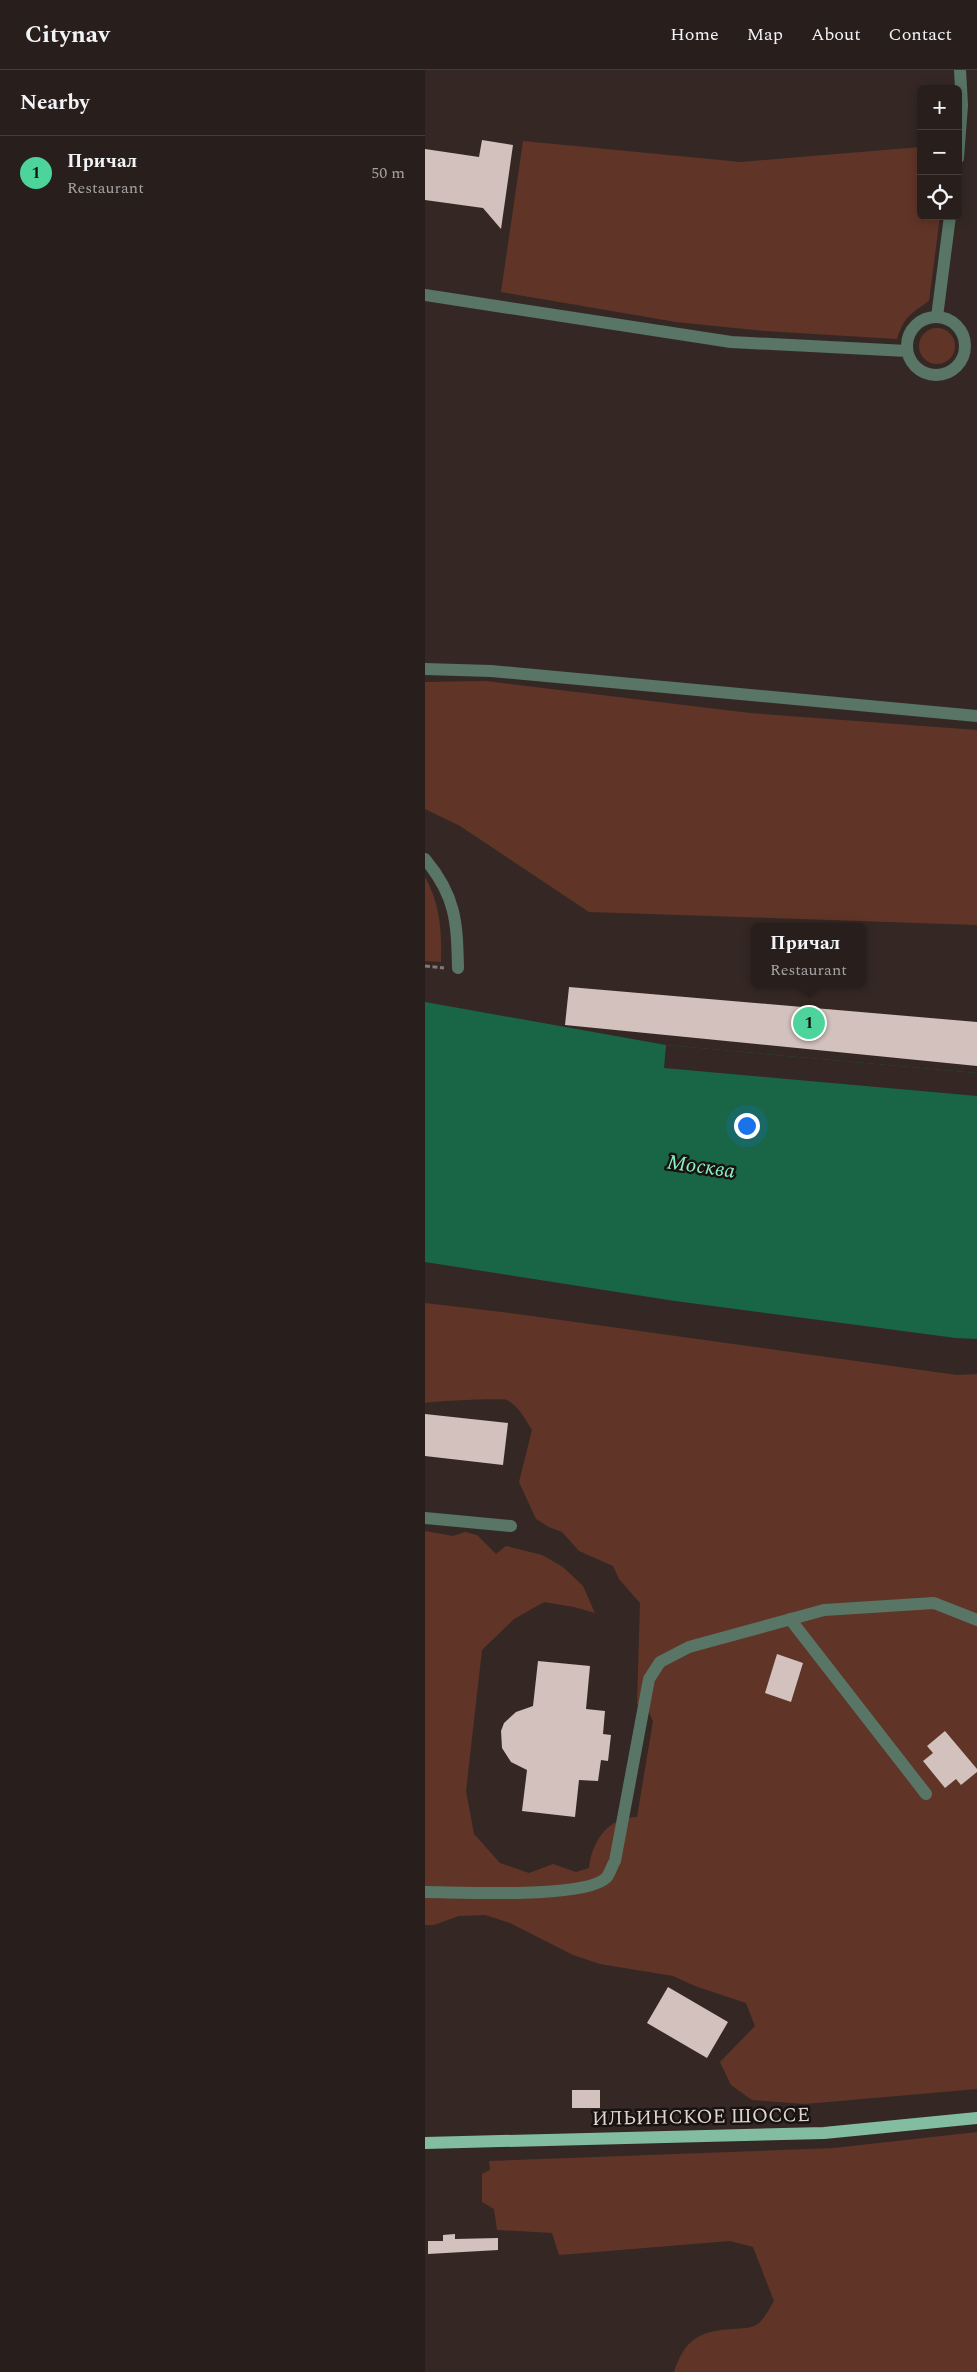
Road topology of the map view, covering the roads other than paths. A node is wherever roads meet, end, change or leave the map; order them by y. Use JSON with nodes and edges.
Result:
{"nodes":[{"id":1,"x":960,"y":70,"type":"edge"},
{"id":2,"x":960,"y":130,"type":"edge"},
{"id":3,"x":949,"y":220,"type":"edge"},
{"id":4,"x":425,"y":295,"type":"edge"},
{"id":5,"x":937,"y":316,"type":"junction"},
{"id":6,"x":971,"y":346,"type":"edge"},
{"id":7,"x":907,"y":351,"type":"junction"},
{"id":8,"x":425,"y":669,"type":"edge"},
{"id":9,"x":977,"y":716,"type":"edge"},
{"id":10,"x":425,"y":859,"type":"edge"},
{"id":11,"x":458,"y":968,"type":"road end"},
{"id":12,"x":425,"y":1518,"type":"edge"},
{"id":13,"x":511,"y":1526,"type":"dead end"},
{"id":14,"x":790,"y":1619,"type":"junction"},
{"id":15,"x":977,"y":1620,"type":"edge"},
{"id":16,"x":926,"y":1794,"type":"dead end"},
{"id":17,"x":425,"y":1892,"type":"edge"},
{"id":18,"x":977,"y":2118,"type":"edge"},
{"id":19,"x":425,"y":2143,"type":"edge"}],
"edges":[{"from":1,"to":2,"type":"street"},
{"from":3,"to":5,"type":"street"},
{"from":4,"to":7,"type":"street"},
{"from":5,"to":6,"type":"street"},
{"from":5,"to":7,"type":"street"},
{"from":6,"to":7,"type":"street"},
{"from":8,"to":9,"type":"street"},
{"from":10,"to":11,"type":"street"},
{"from":12,"to":13,"type":"street"},
{"from":14,"to":15,"type":"street"},
{"from":14,"to":16,"type":"street"},
{"from":14,"to":17,"type":"street"},
{"from":18,"to":19,"type":"main road","name":"ИЛЬИНСКОЕ ШОССЕ"}]}
